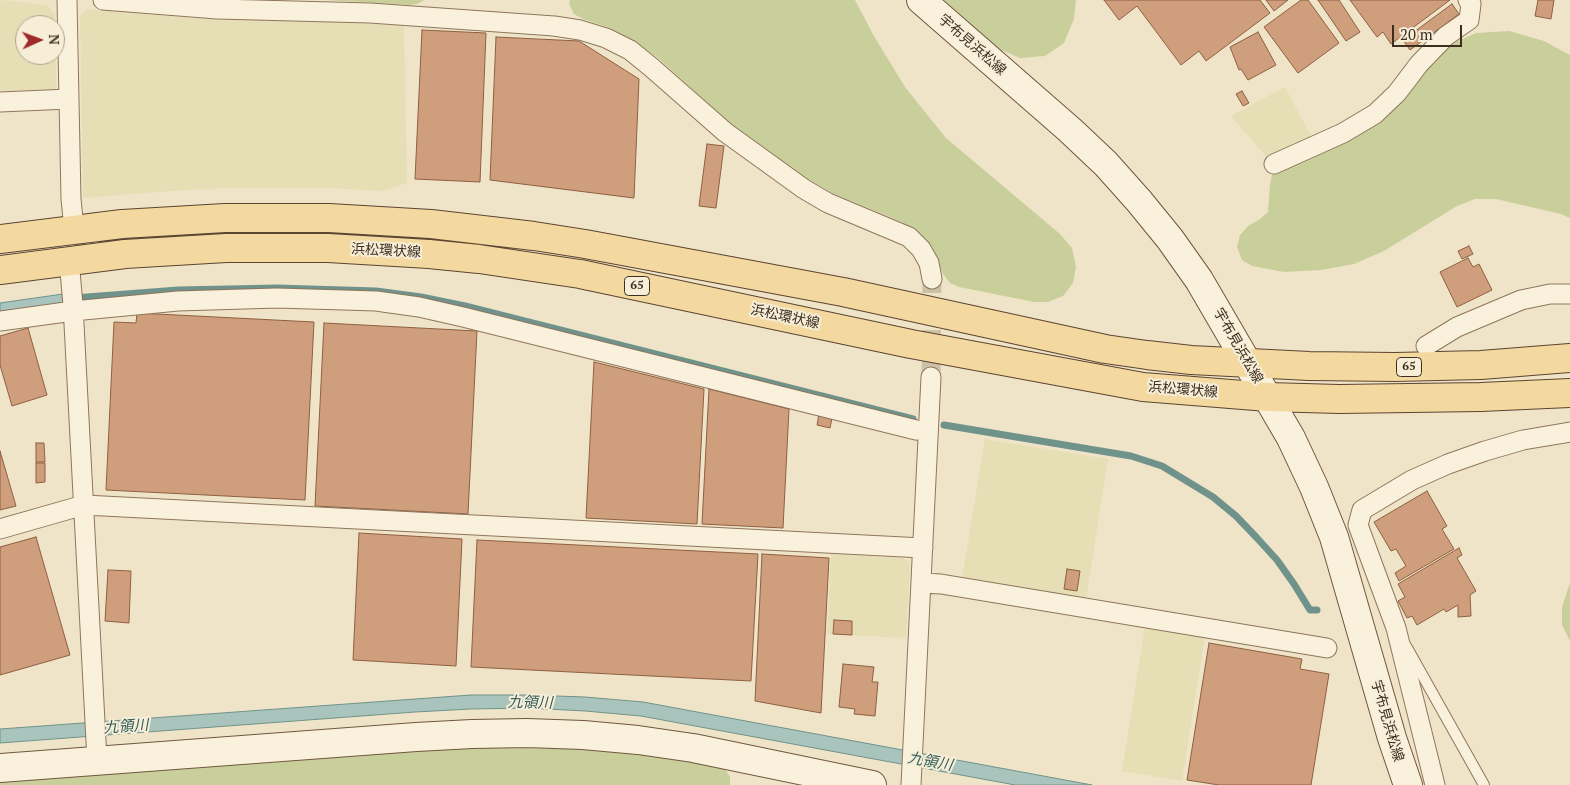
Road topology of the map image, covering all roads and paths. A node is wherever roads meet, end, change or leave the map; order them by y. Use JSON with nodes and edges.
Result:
{"nodes":[{"id":1,"x":67,"y":0,"type":"edge"},
{"id":2,"x":103,"y":0,"type":"edge"},
{"id":3,"x":921,"y":0,"type":"edge"},
{"id":4,"x":1468,"y":0,"type":"edge"},
{"id":5,"x":69,"y":99,"type":"junction"},
{"id":6,"x":0,"y":102,"type":"edge"},
{"id":7,"x":1274,"y":164,"type":"dead end"},
{"id":8,"x":74,"y":229,"type":"junction"},
{"id":9,"x":0,"y":239,"type":"edge"},
{"id":10,"x":69,"y":260,"type":"junction"},
{"id":11,"x":0,"y":270,"type":"edge"},
{"id":12,"x":932,"y":279,"type":"tunnel mouth"},
{"id":13,"x":1570,"y":294,"type":"edge"},
{"id":14,"x":73,"y":302,"type":"junction"},
{"id":15,"x":0,"y":321,"type":"edge"},
{"id":16,"x":1426,"y":346,"type":"dead end"},
{"id":17,"x":1570,"y":358,"type":"edge"},
{"id":18,"x":1248,"y":363,"type":"junction"},
{"id":19,"x":931,"y":377,"type":"tunnel mouth"},
{"id":20,"x":1570,"y":393,"type":"edge"},
{"id":21,"x":1268,"y":397,"type":"junction"},
{"id":22,"x":928,"y":431,"type":"junction"},
{"id":23,"x":1570,"y":432,"type":"edge"},
{"id":24,"x":84,"y":505,"type":"junction"},
{"id":25,"x":0,"y":529,"type":"edge"},
{"id":26,"x":923,"y":548,"type":"junction"},
{"id":27,"x":921,"y":583,"type":"junction"},
{"id":28,"x":1396,"y":628,"type":"junction"},
{"id":29,"x":1327,"y":648,"type":"dead end"},
{"id":30,"x":97,"y":754,"type":"junction"},
{"id":31,"x":0,"y":768,"type":"edge"},
{"id":32,"x":912,"y":777,"type":"edge"},
{"id":33,"x":872,"y":785,"type":"edge"},
{"id":34,"x":1408,"y":785,"type":"edge"},
{"id":35,"x":1435,"y":785,"type":"edge"},
{"id":36,"x":1484,"y":785,"type":"edge"}],
"edges":[{"from":1,"to":5,"type":"street"},
{"from":2,"to":12,"type":"street"},
{"from":3,"to":18,"type":"main road","name":"宇布見浜松線"},
{"from":4,"to":7,"type":"street"},
{"from":5,"to":6,"type":"street"},
{"from":5,"to":8,"type":"street"},
{"from":8,"to":9,"type":"main road","number":"65"},
{"from":8,"to":18,"type":"main road","number":"65"},
{"from":10,"to":11,"type":"main road","name":"浜松環状線","number":"65"},
{"from":10,"to":14,"type":"street"},
{"from":10,"to":21,"type":"main road","name":"浜松環状線","number":"65"},
{"from":13,"to":16,"type":"street"},
{"from":14,"to":15,"type":"street"},
{"from":14,"to":22,"type":"street"},
{"from":14,"to":24,"type":"street"},
{"from":17,"to":18,"type":"main road","number":"65"},
{"from":18,"to":21,"type":"main road","name":"宇布見浜松線"},
{"from":19,"to":22,"type":"street"},
{"from":20,"to":21,"type":"main road","name":"浜松環状線","number":"65"},
{"from":21,"to":34,"type":"main road","name":"宇布見浜松線"},
{"from":22,"to":26,"type":"street"},
{"from":23,"to":28,"type":"street"},
{"from":24,"to":25,"type":"street"},
{"from":24,"to":26,"type":"street"},
{"from":24,"to":30,"type":"street"},
{"from":26,"to":27,"type":"street"},
{"from":27,"to":29,"type":"street"},
{"from":27,"to":32,"type":"street"},
{"from":28,"to":35,"type":"street"},
{"from":28,"to":36,"type":"lane"},
{"from":30,"to":31,"type":"main road"},
{"from":30,"to":33,"type":"main road"}]}
